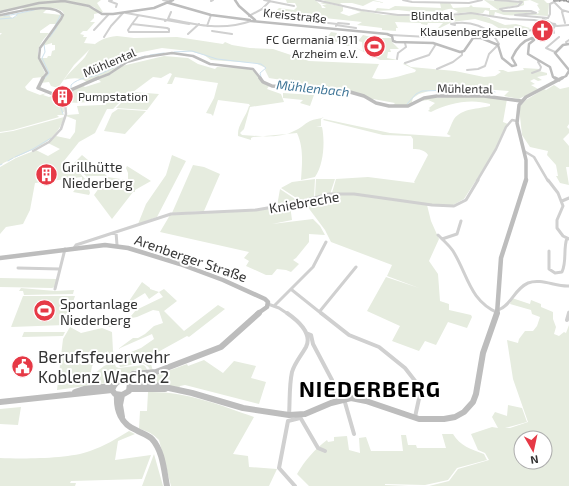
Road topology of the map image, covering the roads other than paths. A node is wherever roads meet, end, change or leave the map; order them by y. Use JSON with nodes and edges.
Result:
{"nodes":[{"id":1,"x":112,"y":0,"type":"edge"},
{"id":2,"x":163,"y":0,"type":"edge"},
{"id":3,"x":235,"y":0,"type":"edge"},
{"id":4,"x":264,"y":0,"type":"edge"},
{"id":5,"x":316,"y":0,"type":"edge"},
{"id":6,"x":404,"y":0,"type":"edge"},
{"id":7,"x":482,"y":0,"type":"edge"},
{"id":8,"x":495,"y":0,"type":"edge"},
{"id":9,"x":500,"y":0,"type":"edge"},
{"id":10,"x":171,"y":1,"type":"edge"},
{"id":11,"x":270,"y":1,"type":"junction"},
{"id":12,"x":554,"y":1,"type":"edge"},
{"id":13,"x":565,"y":1,"type":"edge"},
{"id":14,"x":294,"y":6,"type":"dead end"},
{"id":15,"x":116,"y":7,"type":"dead end"},
{"id":16,"x":262,"y":9,"type":"junction"},
{"id":17,"x":564,"y":11,"type":"junction"},
{"id":18,"x":171,"y":12,"type":"dead end"},
{"id":19,"x":569,"y":12,"type":"edge"},
{"id":20,"x":127,"y":13,"type":"junction"},
{"id":21,"x":0,"y":14,"type":"edge"},
{"id":22,"x":108,"y":15,"type":"junction"},
{"id":23,"x":211,"y":15,"type":"junction"},
{"id":24,"x":266,"y":15,"type":"dead end"},
{"id":25,"x":138,"y":16,"type":"junction"},
{"id":26,"x":180,"y":16,"type":"dead end"},
{"id":27,"x":249,"y":16,"type":"junction"},
{"id":28,"x":529,"y":16,"type":"junction"},
{"id":29,"x":190,"y":17,"type":"dead end"},
{"id":30,"x":168,"y":19,"type":"junction"},
{"id":31,"x":198,"y":19,"type":"dead end"},
{"id":32,"x":252,"y":20,"type":"junction"},
{"id":33,"x":165,"y":21,"type":"junction"},
{"id":34,"x":178,"y":21,"type":"junction"},
{"id":35,"x":319,"y":22,"type":"dead end"},
{"id":36,"x":189,"y":23,"type":"junction"},
{"id":37,"x":131,"y":24,"type":"junction"},
{"id":38,"x":197,"y":24,"type":"junction"},
{"id":39,"x":349,"y":24,"type":"dead end"},
{"id":40,"x":553,"y":24,"type":"junction"},
{"id":41,"x":565,"y":24,"type":"junction"},
{"id":42,"x":337,"y":25,"type":"junction"},
{"id":43,"x":455,"y":25,"type":"dead end"},
{"id":44,"x":569,"y":25,"type":"edge"},
{"id":45,"x":207,"y":26,"type":"junction"},
{"id":46,"x":216,"y":27,"type":"junction"},
{"id":47,"x":356,"y":28,"type":"dead end"},
{"id":48,"x":334,"y":29,"type":"junction"},
{"id":49,"x":569,"y":29,"type":"edge"},
{"id":50,"x":94,"y":30,"type":"dead end"},
{"id":51,"x":212,"y":31,"type":"junction"},
{"id":52,"x":528,"y":31,"type":"dead end"},
{"id":53,"x":209,"y":33,"type":"dead end"},
{"id":54,"x":554,"y":33,"type":"dead end"},
{"id":55,"x":188,"y":34,"type":"dead end"},
{"id":56,"x":232,"y":34,"type":"dead end"},
{"id":57,"x":391,"y":35,"type":"junction"},
{"id":58,"x":454,"y":36,"type":"dead end"},
{"id":59,"x":104,"y":37,"type":"dead end"},
{"id":60,"x":560,"y":37,"type":"dead end"},
{"id":61,"x":533,"y":38,"type":"junction"},
{"id":62,"x":569,"y":40,"type":"edge"},
{"id":63,"x":405,"y":43,"type":"junction"},
{"id":64,"x":436,"y":44,"type":"junction"},
{"id":65,"x":567,"y":44,"type":"edge"},
{"id":66,"x":497,"y":45,"type":"junction"},
{"id":67,"x":462,"y":52,"type":"junction"},
{"id":68,"x":555,"y":54,"type":"junction"},
{"id":69,"x":397,"y":59,"type":"dead end"},
{"id":70,"x":540,"y":61,"type":"junction"},
{"id":71,"x":405,"y":63,"type":"dead end"},
{"id":72,"x":437,"y":70,"type":"dead end"},
{"id":73,"x":467,"y":70,"type":"dead end"},
{"id":74,"x":569,"y":70,"type":"edge"},
{"id":75,"x":532,"y":73,"type":"dead end"},
{"id":76,"x":559,"y":80,"type":"junction"},
{"id":77,"x":73,"y":89,"type":"junction"},
{"id":78,"x":521,"y":101,"type":"junction"},
{"id":79,"x":517,"y":121,"type":"junction"},
{"id":80,"x":33,"y":151,"type":"dead end"},
{"id":81,"x":524,"y":151,"type":"junction"},
{"id":82,"x":569,"y":198,"type":"edge"},
{"id":83,"x":562,"y":201,"type":"junction"},
{"id":84,"x":461,"y":221,"type":"dead end"},
{"id":85,"x":116,"y":232,"type":"junction"},
{"id":86,"x":438,"y":236,"type":"dead end"},
{"id":87,"x":568,"y":238,"type":"edge"},
{"id":88,"x":442,"y":240,"type":"junction"},
{"id":89,"x":326,"y":242,"type":"dead end"},
{"id":90,"x":117,"y":245,"type":"junction"},
{"id":91,"x":74,"y":248,"type":"junction"},
{"id":92,"x":65,"y":249,"type":"junction"},
{"id":93,"x":549,"y":251,"type":"dead end"},
{"id":94,"x":0,"y":258,"type":"edge"},
{"id":95,"x":356,"y":267,"type":"dead end"},
{"id":96,"x":564,"y":267,"type":"junction"},
{"id":97,"x":18,"y":268,"type":"dead end"},
{"id":98,"x":569,"y":268,"type":"edge"},
{"id":99,"x":60,"y":269,"type":"junction"},
{"id":100,"x":569,"y":286,"type":"edge"},
{"id":101,"x":56,"y":289,"type":"dead end"},
{"id":102,"x":292,"y":290,"type":"junction"},
{"id":103,"x":268,"y":304,"type":"junction"},
{"id":104,"x":275,"y":306,"type":"junction"},
{"id":105,"x":320,"y":311,"type":"junction"},
{"id":106,"x":498,"y":311,"type":"junction"},
{"id":107,"x":569,"y":312,"type":"edge"},
{"id":108,"x":567,"y":320,"type":"dead end"},
{"id":109,"x":306,"y":333,"type":"junction"},
{"id":110,"x":129,"y":385,"type":"junction"},
{"id":111,"x":112,"y":388,"type":"junction"},
{"id":112,"x":120,"y":395,"type":"junction"},
{"id":113,"x":344,"y":399,"type":"junction"},
{"id":114,"x":335,"y":401,"type":"junction"},
{"id":115,"x":0,"y":402,"type":"edge"},
{"id":116,"x":289,"y":415,"type":"junction"},
{"id":117,"x":300,"y":416,"type":"junction"},
{"id":118,"x":415,"y":419,"type":"junction"},
{"id":119,"x":354,"y":434,"type":"dead end"},
{"id":120,"x":325,"y":451,"type":"dead end"},
{"id":121,"x":167,"y":486,"type":"edge"},
{"id":122,"x":295,"y":486,"type":"edge"}],
"edges":[{"from":1,"to":15,"type":"street"},
{"from":2,"to":10,"type":"street"},
{"from":3,"to":27,"type":"street"},
{"from":4,"to":11,"type":"street"},
{"from":5,"to":40,"type":"street","name":"Blindtal"},
{"from":6,"to":7,"type":"street"},
{"from":8,"to":9,"type":"street"},
{"from":9,"to":28,"type":"street"},
{"from":10,"to":20,"type":"street"},
{"from":10,"to":23,"type":"street","name":"Kreisstraße"},
{"from":11,"to":14,"type":"street"},
{"from":11,"to":16,"type":"street"},
{"from":12,"to":13,"type":"main road"},
{"from":12,"to":17,"type":"street"},
{"from":12,"to":28,"type":"street"},
{"from":16,"to":24,"type":"street"},
{"from":16,"to":27,"type":"street"},
{"from":17,"to":19,"type":"street"},
{"from":17,"to":41,"type":"street"},
{"from":18,"to":30,"type":"street"},
{"from":20,"to":22,"type":"street"},
{"from":20,"to":25,"type":"street"},
{"from":20,"to":59,"type":"street"},
{"from":21,"to":22,"type":"street"},
{"from":21,"to":77,"type":"street","name":"Mühlental"},
{"from":22,"to":50,"type":"street"},
{"from":23,"to":32,"type":"street","name":"Kreisstraße"},
{"from":23,"to":45,"type":"street"},
{"from":25,"to":33,"type":"street"},
{"from":25,"to":37,"type":"street"},
{"from":26,"to":34,"type":"street"},
{"from":27,"to":32,"type":"street"},
{"from":28,"to":40,"type":"street"},
{"from":29,"to":36,"type":"street"},
{"from":30,"to":33,"type":"street"},
{"from":30,"to":34,"type":"street"},
{"from":31,"to":38,"type":"street"},
{"from":32,"to":46,"type":"street"},
{"from":32,"to":48,"type":"street","name":"Kreisstraße"},
{"from":33,"to":36,"type":"street"},
{"from":34,"to":36,"type":"street"},
{"from":35,"to":42,"type":"street","name":"Kreisstraße"},
{"from":36,"to":38,"type":"street"},
{"from":37,"to":37,"type":"street"},
{"from":38,"to":45,"type":"street"},
{"from":38,"to":55,"type":"street"},
{"from":39,"to":42,"type":"street"},
{"from":40,"to":41,"type":"street"},
{"from":40,"to":54,"type":"street"},
{"from":41,"to":44,"type":"street"},
{"from":41,"to":49,"type":"street"},
{"from":42,"to":47,"type":"street"},
{"from":42,"to":48,"type":"street"},
{"from":43,"to":66,"type":"street"},
{"from":45,"to":46,"type":"street"},
{"from":46,"to":51,"type":"street"},
{"from":48,"to":57,"type":"street","name":"Kreisstraße"},
{"from":51,"to":53,"type":"street"},
{"from":51,"to":56,"type":"street"},
{"from":52,"to":61,"type":"street"},
{"from":57,"to":58,"type":"street"},
{"from":57,"to":63,"type":"street"},
{"from":60,"to":68,"type":"street"},
{"from":61,"to":66,"type":"street"},
{"from":61,"to":70,"type":"street"},
{"from":62,"to":65,"type":"street"},
{"from":63,"to":64,"type":"street"},
{"from":63,"to":69,"type":"street"},
{"from":64,"to":67,"type":"street"},
{"from":64,"to":71,"type":"street"},
{"from":65,"to":68,"type":"street"},
{"from":66,"to":67,"type":"street"},
{"from":66,"to":73,"type":"street"},
{"from":67,"to":72,"type":"street"},
{"from":68,"to":74,"type":"street"},
{"from":70,"to":75,"type":"street"},
{"from":70,"to":76,"type":"street"},
{"from":74,"to":76,"type":"street"},
{"from":76,"to":78,"type":"street"},
{"from":77,"to":78,"type":"street","name":"Mühlental"},
{"from":77,"to":80,"type":"street","name":"Mühlental"},
{"from":78,"to":79,"type":"street"},
{"from":79,"to":81,"type":"street"},
{"from":79,"to":85,"type":"street","name":"Kniebreche"},
{"from":81,"to":83,"type":"street"},
{"from":81,"to":106,"type":"street"},
{"from":82,"to":83,"type":"street"},
{"from":83,"to":87,"type":"street"},
{"from":84,"to":88,"type":"street"},
{"from":85,"to":90,"type":"street","name":"Arenberger Straße"},
{"from":85,"to":91,"type":"street","name":"Kniebreche"},
{"from":86,"to":88,"type":"street"},
{"from":87,"to":96,"type":"street"},
{"from":88,"to":106,"type":"street"},
{"from":89,"to":102,"type":"street"},
{"from":90,"to":91,"type":"street","name":"Arenberger Straße"},
{"from":90,"to":103,"type":"street","name":"Arenberger Straße"},
{"from":91,"to":92,"type":"street","name":"Arenberger Straße"},
{"from":92,"to":94,"type":"street","name":"Arenberger Straße"},
{"from":92,"to":99,"type":"street"},
{"from":93,"to":96,"type":"street"},
{"from":95,"to":105,"type":"street"},
{"from":96,"to":98,"type":"street"},
{"from":97,"to":99,"type":"street"},
{"from":99,"to":101,"type":"street"},
{"from":100,"to":106,"type":"street"},
{"from":102,"to":104,"type":"street"},
{"from":102,"to":105,"type":"street"},
{"from":103,"to":104,"type":"street","name":"Arenberger Straße"},
{"from":103,"to":110,"type":"street"},
{"from":104,"to":109,"type":"street","name":"Arenberger Straße"},
{"from":105,"to":118,"type":"street"},
{"from":106,"to":118,"type":"street"},
{"from":107,"to":108,"type":"street"},
{"from":109,"to":114,"type":"street","name":"Arenberger Straße"},
{"from":109,"to":116,"type":"street"},
{"from":110,"to":111,"type":"street"},
{"from":110,"to":112,"type":"street"},
{"from":110,"to":116,"type":"street"},
{"from":111,"to":112,"type":"street"},
{"from":111,"to":115,"type":"street"},
{"from":112,"to":121,"type":"street"},
{"from":113,"to":114,"type":"street"},
{"from":113,"to":118,"type":"street"},
{"from":113,"to":119,"type":"street"},
{"from":114,"to":117,"type":"street"},
{"from":116,"to":117,"type":"street"},
{"from":117,"to":120,"type":"street"},
{"from":117,"to":122,"type":"street"}]}
